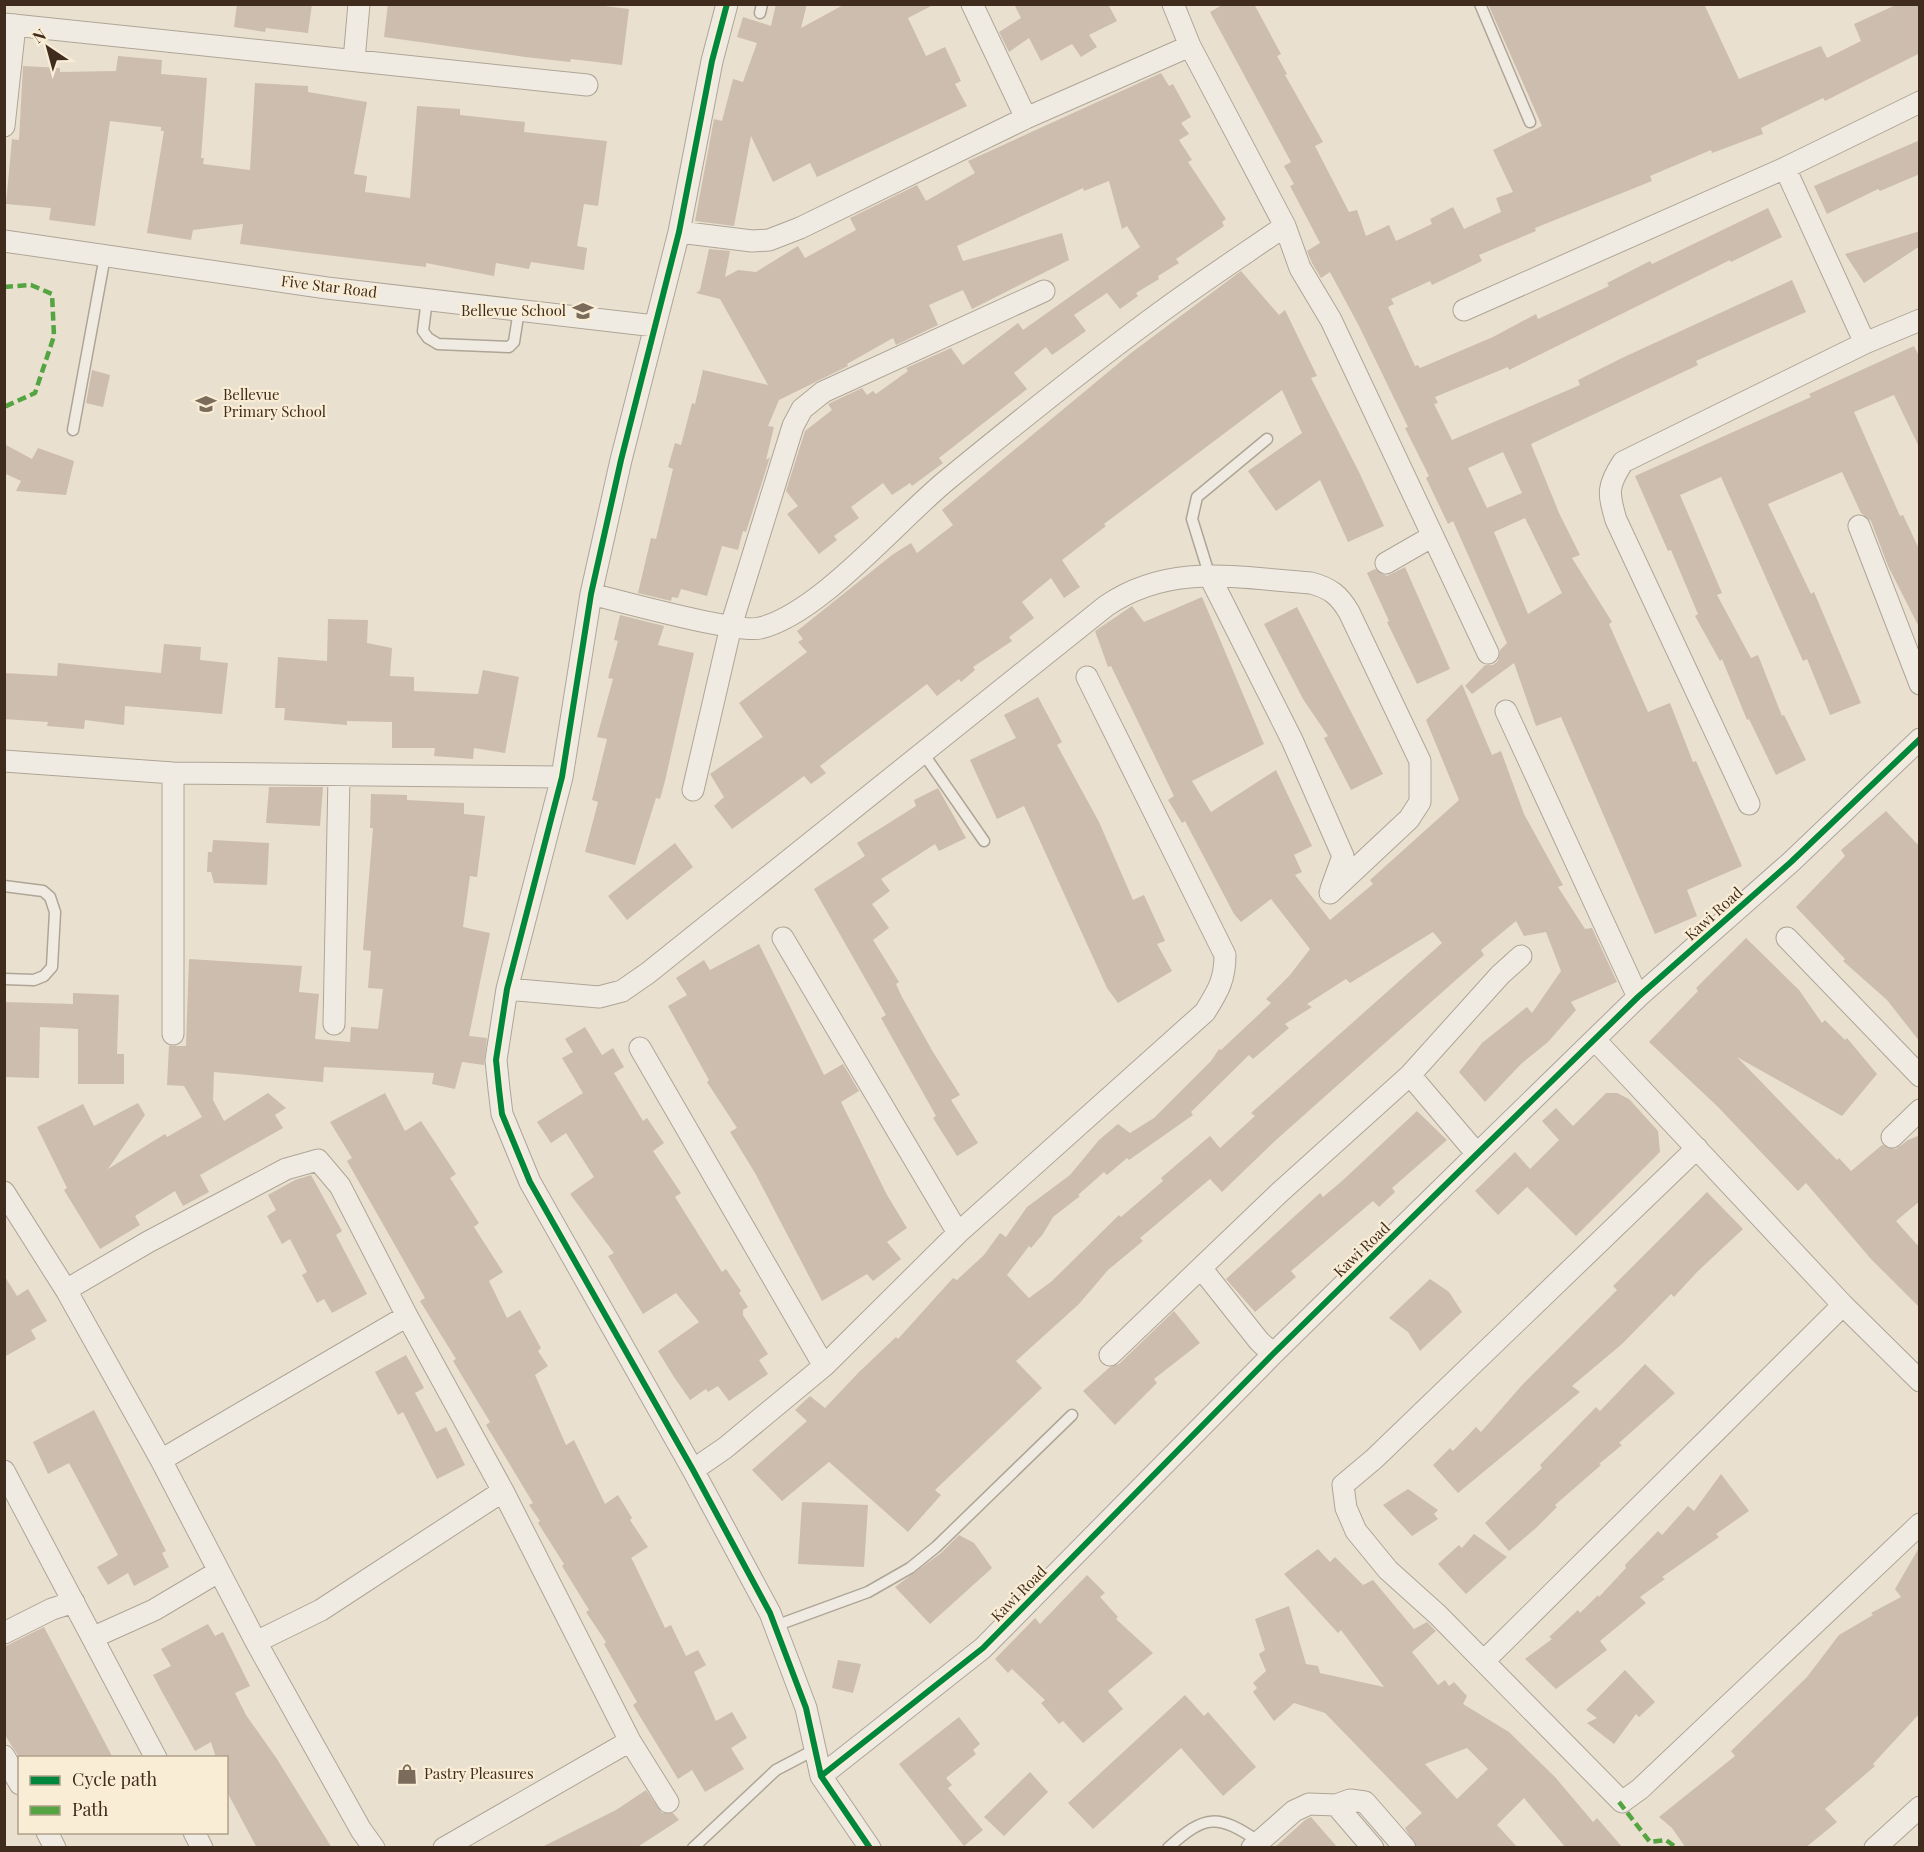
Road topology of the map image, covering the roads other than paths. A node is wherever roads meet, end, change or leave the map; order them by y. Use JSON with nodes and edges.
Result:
{"nodes":[{"id":1,"x":359,"y":4,"type":"edge"},
{"id":2,"x":727,"y":4,"type":"edge"},
{"id":3,"x":972,"y":4,"type":"edge"},
{"id":4,"x":1173,"y":4,"type":"edge"},
{"id":5,"x":1479,"y":4,"type":"edge"},
{"id":6,"x":10,"y":25,"type":"edge"},
{"id":7,"x":1190,"y":46,"type":"junction"},
{"id":8,"x":354,"y":60,"type":"junction"},
{"id":9,"x":587,"y":85,"type":"dead end"},
{"id":10,"x":1920,"y":102,"type":"edge"},
{"id":11,"x":1026,"y":118,"type":"junction"},
{"id":12,"x":1530,"y":122,"type":"dead end"},
{"id":13,"x":4,"y":126,"type":"edge"},
{"id":14,"x":1785,"y":168,"type":"junction"},
{"id":15,"x":1285,"y":226,"type":"junction"},
{"id":16,"x":679,"y":232,"type":"junction"},
{"id":17,"x":4,"y":241,"type":"edge"},
{"id":18,"x":105,"y":256,"type":"junction"},
{"id":19,"x":1044,"y":291,"type":"dead end"},
{"id":20,"x":427,"y":299,"type":"junction"},
{"id":21,"x":519,"y":310,"type":"junction"},
{"id":22,"x":1464,"y":310,"type":"dead end"},
{"id":23,"x":1920,"y":320,"type":"edge"},
{"id":24,"x":655,"y":326,"type":"junction"},
{"id":25,"x":1865,"y":343,"type":"junction"},
{"id":26,"x":73,"y":430,"type":"dead end"},
{"id":27,"x":1267,"y":440,"type":"dead end"},
{"id":28,"x":1858,"y":526,"type":"dead end"},
{"id":29,"x":1433,"y":536,"type":"junction"},
{"id":30,"x":1386,"y":563,"type":"dead end"},
{"id":31,"x":1210,"y":577,"type":"junction"},
{"id":32,"x":591,"y":594,"type":"junction"},
{"id":33,"x":731,"y":626,"type":"junction"},
{"id":34,"x":1488,"y":653,"type":"dead end"},
{"id":35,"x":1087,"y":676,"type":"dead end"},
{"id":36,"x":1920,"y":684,"type":"edge"},
{"id":37,"x":1506,"y":711,"type":"dead end"},
{"id":38,"x":1920,"y":739,"type":"edge"},
{"id":39,"x":923,"y":753,"type":"junction"},
{"id":40,"x":4,"y":761,"type":"edge"},
{"id":41,"x":173,"y":773,"type":"junction"},
{"id":42,"x":339,"y":776,"type":"junction"},
{"id":43,"x":562,"y":777,"type":"junction"},
{"id":44,"x":693,"y":790,"type":"dead end"},
{"id":45,"x":1749,"y":804,"type":"dead end"},
{"id":46,"x":984,"y":841,"type":"dead end"},
{"id":47,"x":4,"y":886,"type":"edge"},
{"id":48,"x":783,"y":938,"type":"dead end"},
{"id":49,"x":1787,"y":938,"type":"dead end"},
{"id":50,"x":1521,"y":956,"type":"dead end"},
{"id":51,"x":4,"y":979,"type":"edge"},
{"id":52,"x":507,"y":989,"type":"junction"},
{"id":53,"x":1638,"y":997,"type":"junction"},
{"id":54,"x":334,"y":1024,"type":"dead end"},
{"id":55,"x":173,"y":1034,"type":"dead end"},
{"id":56,"x":1595,"y":1040,"type":"junction"},
{"id":57,"x":640,"y":1048,"type":"dead end"},
{"id":58,"x":1410,"y":1075,"type":"junction"},
{"id":59,"x":1920,"y":1076,"type":"edge"},
{"id":60,"x":1920,"y":1110,"type":"edge"},
{"id":61,"x":1892,"y":1137,"type":"dead end"},
{"id":62,"x":1697,"y":1148,"type":"junction"},
{"id":63,"x":1477,"y":1154,"type":"junction"},
{"id":64,"x":4,"y":1192,"type":"edge"},
{"id":65,"x":958,"y":1233,"type":"junction"},
{"id":66,"x":1201,"y":1268,"type":"junction"},
{"id":67,"x":66,"y":1290,"type":"junction"},
{"id":68,"x":1843,"y":1305,"type":"junction"},
{"id":69,"x":407,"y":1316,"type":"junction"},
{"id":70,"x":1273,"y":1354,"type":"junction"},
{"id":71,"x":1110,"y":1355,"type":"dead end"},
{"id":72,"x":824,"y":1366,"type":"junction"},
{"id":73,"x":1920,"y":1382,"type":"edge"},
{"id":74,"x":1072,"y":1415,"type":"dead end"},
{"id":75,"x":161,"y":1461,"type":"junction"},
{"id":76,"x":693,"y":1470,"type":"junction"},
{"id":77,"x":4,"y":1471,"type":"edge"},
{"id":78,"x":503,"y":1491,"type":"junction"},
{"id":79,"x":1920,"y":1524,"type":"edge"},
{"id":80,"x":218,"y":1572,"type":"junction"},
{"id":81,"x":74,"y":1602,"type":"junction"},
{"id":82,"x":775,"y":1626,"type":"junction"},
{"id":83,"x":4,"y":1633,"type":"edge"},
{"id":84,"x":94,"y":1637,"type":"junction"},
{"id":85,"x":256,"y":1642,"type":"junction"},
{"id":86,"x":1484,"y":1661,"type":"junction"},
{"id":87,"x":630,"y":1741,"type":"junction"},
{"id":88,"x":816,"y":1749,"type":"junction"},
{"id":89,"x":4,"y":1756,"type":"edge"},
{"id":90,"x":155,"y":1756,"type":"edge"},
{"id":91,"x":820,"y":1776,"type":"junction"},
{"id":92,"x":18,"y":1780,"type":"edge"},
{"id":93,"x":18,"y":1790,"type":"edge"},
{"id":94,"x":4,"y":1797,"type":"edge"},
{"id":95,"x":668,"y":1802,"type":"dead end"},
{"id":96,"x":1336,"y":1805,"type":"junction"},
{"id":97,"x":1920,"y":1806,"type":"edge"},
{"id":98,"x":48,"y":1834,"type":"edge"},
{"id":99,"x":195,"y":1834,"type":"edge"},
{"id":100,"x":1887,"y":1844,"type":"edge"},
{"id":101,"x":1255,"y":1845,"type":"edge"},
{"id":102,"x":56,"y":1848,"type":"edge"},
{"id":103,"x":202,"y":1848,"type":"edge"},
{"id":104,"x":374,"y":1848,"type":"edge"},
{"id":105,"x":444,"y":1848,"type":"edge"},
{"id":106,"x":693,"y":1848,"type":"edge"},
{"id":107,"x":870,"y":1848,"type":"edge"},
{"id":108,"x":1168,"y":1848,"type":"edge"},
{"id":109,"x":1373,"y":1848,"type":"edge"},
{"id":110,"x":1405,"y":1848,"type":"edge"}],
"edges":[{"from":1,"to":8,"type":"street"},
{"from":2,"to":16,"type":"street"},
{"from":3,"to":11,"type":"street"},
{"from":4,"to":7,"type":"street"},
{"from":5,"to":12,"type":"lane"},
{"from":6,"to":8,"type":"street"},
{"from":6,"to":13,"type":"street"},
{"from":7,"to":11,"type":"street"},
{"from":7,"to":15,"type":"street"},
{"from":8,"to":9,"type":"street"},
{"from":10,"to":14,"type":"street"},
{"from":11,"to":16,"type":"street"},
{"from":14,"to":22,"type":"street"},
{"from":14,"to":25,"type":"street"},
{"from":15,"to":29,"type":"street"},
{"from":15,"to":33,"type":"street"},
{"from":16,"to":24,"type":"street"},
{"from":17,"to":18,"type":"street","name":"Five Star Road"},
{"from":18,"to":20,"type":"street","name":"Five Star Road"},
{"from":18,"to":26,"type":"lane"},
{"from":19,"to":33,"type":"street"},
{"from":20,"to":21,"type":"street","name":"Five Star Road"},
{"from":20,"to":21,"type":"lane"},
{"from":21,"to":24,"type":"street","name":"Five Star Road"},
{"from":23,"to":25,"type":"street"},
{"from":24,"to":32,"type":"street"},
{"from":25,"to":45,"type":"street"},
{"from":27,"to":31,"type":"lane"},
{"from":28,"to":36,"type":"street"},
{"from":29,"to":30,"type":"street"},
{"from":29,"to":34,"type":"street"},
{"from":31,"to":31,"type":"street"},
{"from":31,"to":39,"type":"street"},
{"from":32,"to":33,"type":"street"},
{"from":32,"to":43,"type":"street"},
{"from":33,"to":44,"type":"street"},
{"from":35,"to":65,"type":"street"},
{"from":37,"to":53,"type":"street"},
{"from":38,"to":53,"type":"street","name":"Kawi Road"},
{"from":39,"to":46,"type":"lane"},
{"from":39,"to":52,"type":"street"},
{"from":40,"to":41,"type":"street"},
{"from":41,"to":42,"type":"street"},
{"from":41,"to":55,"type":"street"},
{"from":42,"to":43,"type":"street"},
{"from":42,"to":54,"type":"street"},
{"from":43,"to":52,"type":"street"},
{"from":47,"to":51,"type":"lane"},
{"from":48,"to":65,"type":"street"},
{"from":49,"to":59,"type":"street"},
{"from":50,"to":58,"type":"street"},
{"from":52,"to":76,"type":"street"},
{"from":53,"to":56,"type":"street","name":"Kawi Road"},
{"from":56,"to":62,"type":"street"},
{"from":56,"to":63,"type":"street","name":"Kawi Road"},
{"from":57,"to":72,"type":"street"},
{"from":58,"to":63,"type":"street"},
{"from":58,"to":66,"type":"street"},
{"from":60,"to":61,"type":"street"},
{"from":62,"to":68,"type":"street"},
{"from":62,"to":86,"type":"street"},
{"from":63,"to":70,"type":"street","name":"Kawi Road"},
{"from":64,"to":67,"type":"street"},
{"from":65,"to":72,"type":"street"},
{"from":66,"to":70,"type":"street"},
{"from":66,"to":71,"type":"street"},
{"from":67,"to":69,"type":"street"},
{"from":67,"to":75,"type":"street"},
{"from":68,"to":73,"type":"street"},
{"from":68,"to":86,"type":"street"},
{"from":69,"to":75,"type":"street"},
{"from":69,"to":78,"type":"street"},
{"from":70,"to":91,"type":"street","name":"Kawi Road"},
{"from":72,"to":76,"type":"street"},
{"from":74,"to":82,"type":"lane"},
{"from":75,"to":80,"type":"street"},
{"from":76,"to":82,"type":"street"},
{"from":77,"to":81,"type":"street"},
{"from":78,"to":85,"type":"street"},
{"from":78,"to":87,"type":"street"},
{"from":79,"to":86,"type":"street"},
{"from":80,"to":84,"type":"street"},
{"from":80,"to":85,"type":"street"},
{"from":81,"to":83,"type":"street"},
{"from":81,"to":84,"type":"street"},
{"from":82,"to":88,"type":"street"},
{"from":84,"to":90,"type":"street"},
{"from":85,"to":104,"type":"street"},
{"from":87,"to":95,"type":"street"},
{"from":87,"to":105,"type":"street"},
{"from":88,"to":91,"type":"street"},
{"from":88,"to":106,"type":"lane"},
{"from":89,"to":92,"type":"street"},
{"from":91,"to":107,"type":"street"},
{"from":93,"to":94,"type":"street"},
{"from":96,"to":101,"type":"street"},
{"from":96,"to":109,"type":"street"},
{"from":96,"to":110,"type":"street"},
{"from":97,"to":100,"type":"street"},
{"from":98,"to":102,"type":"street"},
{"from":99,"to":103,"type":"street"},
{"from":101,"to":108,"type":"lane"}]}
